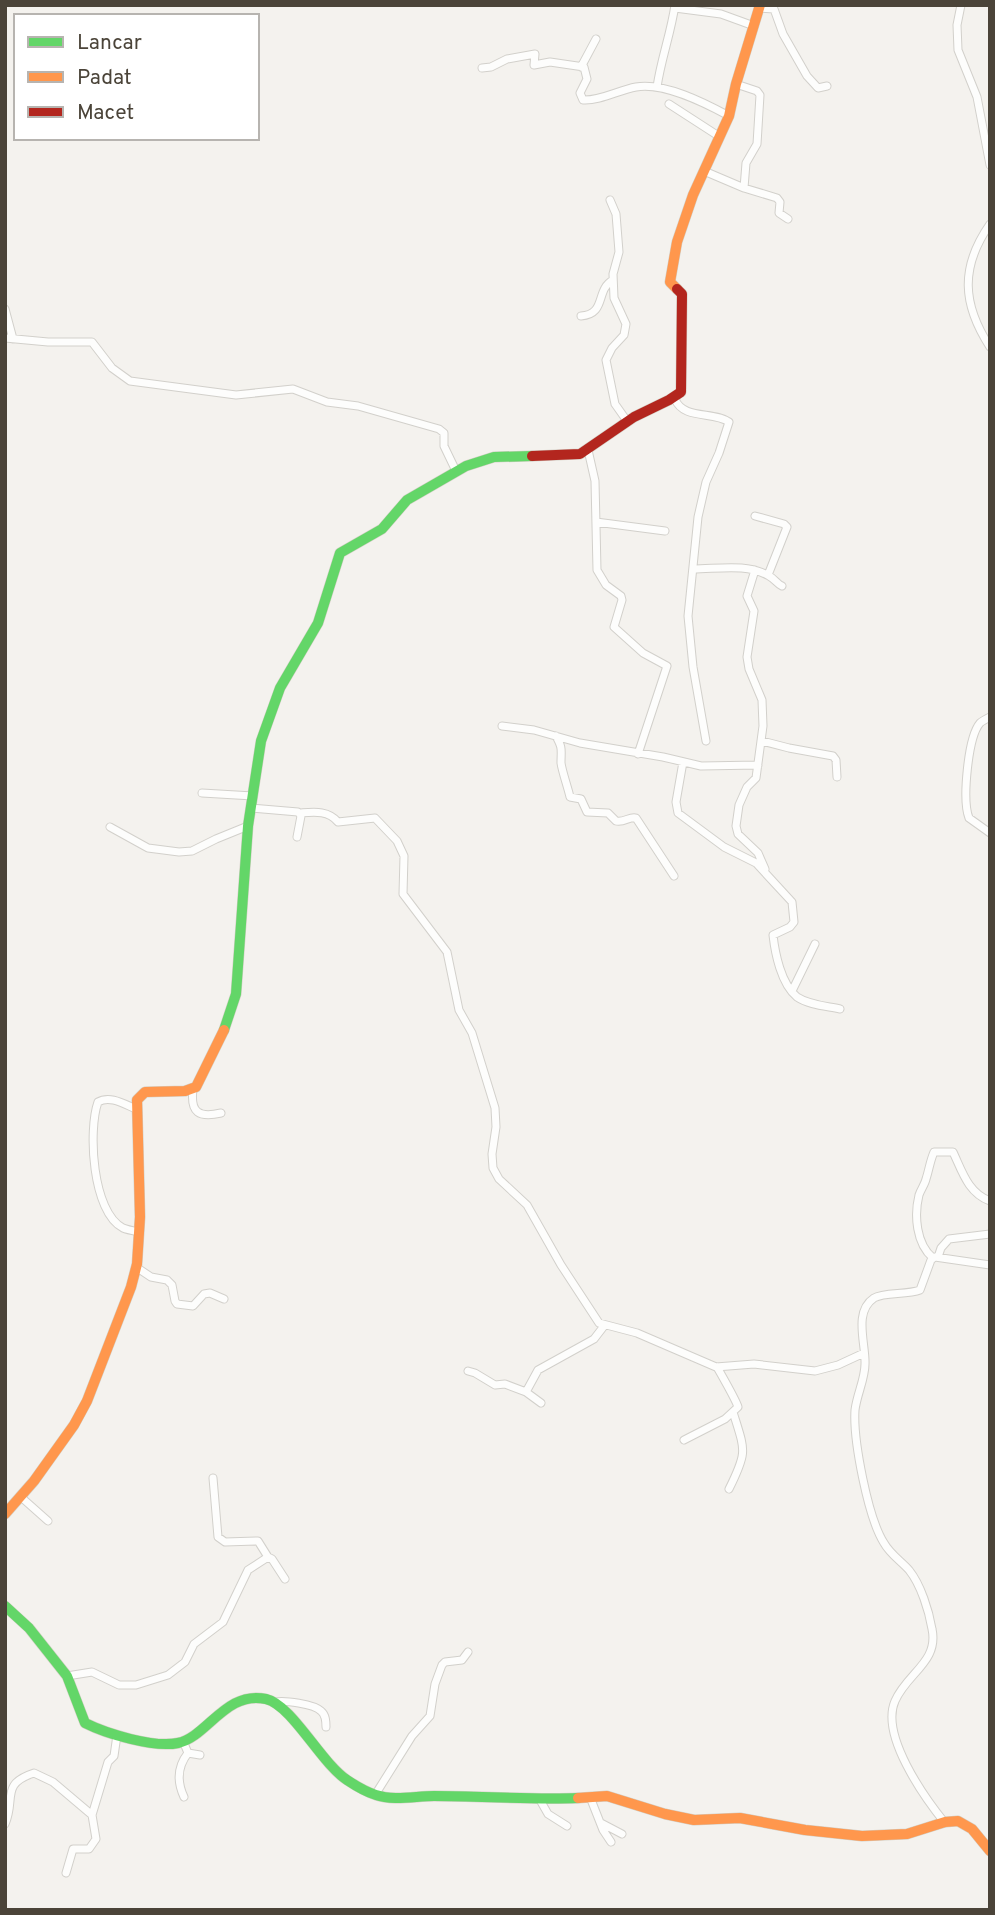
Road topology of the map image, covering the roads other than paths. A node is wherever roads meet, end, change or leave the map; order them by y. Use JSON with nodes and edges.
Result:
{"nodes":[{"id":1,"x":961,"y":5,"type":"edge"},
{"id":2,"x":675,"y":6,"type":"edge"},
{"id":3,"x":759,"y":7,"type":"edge"},
{"id":4,"x":754,"y":26,"type":"junction"},
{"id":5,"x":596,"y":39,"type":"dead end"},
{"id":6,"x":581,"y":66,"type":"junction"},
{"id":7,"x":482,"y":68,"type":"dead end"},
{"id":8,"x":736,"y":84,"type":"junction"},
{"id":9,"x":827,"y":86,"type":"dead end"},
{"id":10,"x":657,"y":87,"type":"junction"},
{"id":11,"x":669,"y":104,"type":"dead end"},
{"id":12,"x":729,"y":116,"type":"junction"},
{"id":13,"x":720,"y":137,"type":"junction"},
{"id":14,"x":990,"y":165,"type":"edge"},
{"id":15,"x":704,"y":171,"type":"junction"},
{"id":16,"x":744,"y":188,"type":"junction"},
{"id":17,"x":610,"y":200,"type":"dead end"},
{"id":18,"x":788,"y":219,"type":"dead end"},
{"id":19,"x":990,"y":225,"type":"edge"},
{"id":20,"x":613,"y":280,"type":"junction"},
{"id":21,"x":5,"y":309,"type":"edge"},
{"id":22,"x":581,"y":316,"type":"dead end"},
{"id":23,"x":9,"y":338,"type":"edge"},
{"id":24,"x":990,"y":347,"type":"edge"},
{"id":25,"x":675,"y":399,"type":"junction"},
{"id":26,"x":627,"y":421,"type":"junction"},
{"id":27,"x":588,"y":450,"type":"junction"},
{"id":28,"x":456,"y":471,"type":"junction"},
{"id":29,"x":755,"y":516,"type":"dead end"},
{"id":30,"x":596,"y":522,"type":"junction"},
{"id":31,"x":666,"y":531,"type":"dead end"},
{"id":32,"x":693,"y":569,"type":"junction"},
{"id":33,"x":755,"y":570,"type":"junction"},
{"id":34,"x":768,"y":575,"type":"junction"},
{"id":35,"x":782,"y":586,"type":"dead end"},
{"id":36,"x":990,"y":717,"type":"edge"},
{"id":37,"x":502,"y":726,"type":"dead end"},
{"id":38,"x":555,"y":735,"type":"junction"},
{"id":39,"x":762,"y":740,"type":"junction"},
{"id":40,"x":706,"y":741,"type":"dead end"},
{"id":41,"x":638,"y":754,"type":"junction"},
{"id":42,"x":683,"y":762,"type":"junction"},
{"id":43,"x":758,"y":765,"type":"junction"},
{"id":44,"x":837,"y":777,"type":"dead end"},
{"id":45,"x":202,"y":793,"type":"dead end"},
{"id":46,"x":253,"y":796,"type":"junction"},
{"id":47,"x":251,"y":808,"type":"junction"},
{"id":48,"x":300,"y":813,"type":"junction"},
{"id":49,"x":248,"y":826,"type":"junction"},
{"id":50,"x":110,"y":827,"type":"dead end"},
{"id":51,"x":990,"y":833,"type":"edge"},
{"id":52,"x":297,"y":837,"type":"dead end"},
{"id":53,"x":767,"y":874,"type":"junction"},
{"id":54,"x":674,"y":876,"type":"dead end"},
{"id":55,"x":815,"y":944,"type":"dead end"},
{"id":56,"x":792,"y":991,"type":"junction"},
{"id":57,"x":840,"y":1009,"type":"dead end"},
{"id":58,"x":193,"y":1089,"type":"junction"},
{"id":59,"x":136,"y":1109,"type":"junction"},
{"id":60,"x":221,"y":1113,"type":"dead end"},
{"id":61,"x":990,"y":1201,"type":"edge"},
{"id":62,"x":139,"y":1232,"type":"junction"},
{"id":63,"x":990,"y":1234,"type":"edge"},
{"id":64,"x":936,"y":1257,"type":"junction"},
{"id":65,"x":990,"y":1265,"type":"edge"},
{"id":66,"x":136,"y":1267,"type":"junction"},
{"id":67,"x":224,"y":1299,"type":"dead end"},
{"id":68,"x":604,"y":1326,"type":"junction"},
{"id":69,"x":864,"y":1353,"type":"junction"},
{"id":70,"x":717,"y":1367,"type":"junction"},
{"id":71,"x":468,"y":1371,"type":"dead end"},
{"id":72,"x":526,"y":1392,"type":"junction"},
{"id":73,"x":541,"y":1403,"type":"dead end"},
{"id":74,"x":733,"y":1412,"type":"junction"},
{"id":75,"x":684,"y":1440,"type":"dead end"},
{"id":76,"x":213,"y":1478,"type":"dead end"},
{"id":77,"x":729,"y":1489,"type":"dead end"},
{"id":78,"x":21,"y":1497,"type":"junction"},
{"id":79,"x":5,"y":1514,"type":"edge"},
{"id":80,"x":48,"y":1521,"type":"dead end"},
{"id":81,"x":268,"y":1557,"type":"junction"},
{"id":82,"x":285,"y":1579,"type":"dead end"},
{"id":83,"x":5,"y":1606,"type":"edge"},
{"id":84,"x":467,"y":1652,"type":"dead end"},
{"id":85,"x":67,"y":1676,"type":"junction"},
{"id":86,"x":274,"y":1702,"type":"junction"},
{"id":87,"x":326,"y":1727,"type":"dead end"},
{"id":88,"x":117,"y":1735,"type":"junction"},
{"id":89,"x":183,"y":1741,"type":"junction"},
{"id":90,"x":188,"y":1753,"type":"junction"},
{"id":91,"x":200,"y":1755,"type":"dead end"},
{"id":92,"x":376,"y":1795,"type":"junction"},
{"id":93,"x":184,"y":1797,"type":"dead end"},
{"id":94,"x":590,"y":1797,"type":"junction"},
{"id":95,"x":540,"y":1800,"type":"junction"},
{"id":96,"x":92,"y":1815,"type":"junction"},
{"id":97,"x":601,"y":1823,"type":"junction"},
{"id":98,"x":945,"y":1823,"type":"junction"},
{"id":99,"x":5,"y":1824,"type":"edge"},
{"id":100,"x":567,"y":1826,"type":"dead end"},
{"id":101,"x":622,"y":1834,"type":"dead end"},
{"id":102,"x":611,"y":1842,"type":"dead end"},
{"id":103,"x":990,"y":1851,"type":"edge"},
{"id":104,"x":66,"y":1873,"type":"dead end"}],
"edges":[{"from":1,"to":14,"type":"street"},
{"from":2,"to":4,"type":"street"},
{"from":2,"to":10,"type":"street"},
{"from":3,"to":4,"type":"street"},
{"from":3,"to":9,"type":"street"},
{"from":4,"to":8,"type":"street"},
{"from":5,"to":6,"type":"street"},
{"from":6,"to":7,"type":"street"},
{"from":6,"to":10,"type":"street"},
{"from":8,"to":12,"type":"street"},
{"from":8,"to":16,"type":"street"},
{"from":10,"to":12,"type":"street"},
{"from":11,"to":13,"type":"street"},
{"from":12,"to":13,"type":"street"},
{"from":13,"to":15,"type":"street"},
{"from":15,"to":16,"type":"street"},
{"from":15,"to":25,"type":"street"},
{"from":16,"to":18,"type":"street"},
{"from":17,"to":20,"type":"street"},
{"from":19,"to":24,"type":"street"},
{"from":20,"to":22,"type":"street"},
{"from":20,"to":26,"type":"street"},
{"from":21,"to":23,"type":"street"},
{"from":23,"to":28,"type":"street"},
{"from":25,"to":26,"type":"street"},
{"from":25,"to":32,"type":"street"},
{"from":26,"to":27,"type":"street"},
{"from":27,"to":28,"type":"street"},
{"from":27,"to":30,"type":"street"},
{"from":28,"to":46,"type":"street"},
{"from":29,"to":34,"type":"street"},
{"from":30,"to":31,"type":"street"},
{"from":30,"to":41,"type":"street"},
{"from":32,"to":33,"type":"street"},
{"from":32,"to":40,"type":"street"},
{"from":33,"to":34,"type":"street"},
{"from":33,"to":39,"type":"street"},
{"from":34,"to":35,"type":"street"},
{"from":36,"to":51,"type":"street"},
{"from":37,"to":38,"type":"street"},
{"from":38,"to":41,"type":"street"},
{"from":38,"to":54,"type":"street"},
{"from":39,"to":43,"type":"street"},
{"from":39,"to":44,"type":"street"},
{"from":41,"to":42,"type":"street"},
{"from":42,"to":43,"type":"street"},
{"from":42,"to":53,"type":"street"},
{"from":43,"to":53,"type":"street"},
{"from":45,"to":46,"type":"street"},
{"from":46,"to":47,"type":"street"},
{"from":47,"to":48,"type":"street"},
{"from":47,"to":49,"type":"street"},
{"from":48,"to":52,"type":"street"},
{"from":48,"to":68,"type":"street"},
{"from":49,"to":50,"type":"street"},
{"from":49,"to":58,"type":"street"},
{"from":53,"to":56,"type":"street"},
{"from":55,"to":56,"type":"street"},
{"from":56,"to":57,"type":"street"},
{"from":58,"to":59,"type":"street"},
{"from":58,"to":60,"type":"street"},
{"from":59,"to":62,"type":"street"},
{"from":59,"to":62,"type":"street"},
{"from":61,"to":64,"type":"street"},
{"from":62,"to":66,"type":"street"},
{"from":63,"to":64,"type":"street"},
{"from":64,"to":65,"type":"street"},
{"from":64,"to":69,"type":"street"},
{"from":66,"to":67,"type":"street"},
{"from":66,"to":78,"type":"street"},
{"from":68,"to":70,"type":"street"},
{"from":68,"to":72,"type":"street"},
{"from":69,"to":70,"type":"street"},
{"from":69,"to":98,"type":"street"},
{"from":70,"to":74,"type":"street"},
{"from":71,"to":72,"type":"street"},
{"from":72,"to":73,"type":"street"},
{"from":74,"to":75,"type":"street"},
{"from":74,"to":77,"type":"street"},
{"from":76,"to":81,"type":"street"},
{"from":78,"to":79,"type":"street"},
{"from":78,"to":80,"type":"street"},
{"from":81,"to":82,"type":"street"},
{"from":81,"to":85,"type":"street"},
{"from":83,"to":85,"type":"street"},
{"from":84,"to":92,"type":"street"},
{"from":85,"to":88,"type":"street"},
{"from":86,"to":87,"type":"street"},
{"from":86,"to":89,"type":"street"},
{"from":86,"to":92,"type":"street"},
{"from":88,"to":89,"type":"street"},
{"from":88,"to":96,"type":"street"},
{"from":89,"to":90,"type":"street"},
{"from":90,"to":91,"type":"street"},
{"from":90,"to":93,"type":"street"},
{"from":92,"to":95,"type":"street"},
{"from":94,"to":95,"type":"street"},
{"from":94,"to":97,"type":"street"},
{"from":94,"to":98,"type":"street"},
{"from":95,"to":100,"type":"street"},
{"from":96,"to":99,"type":"street"},
{"from":96,"to":104,"type":"street"},
{"from":97,"to":101,"type":"street"},
{"from":97,"to":102,"type":"street"},
{"from":98,"to":103,"type":"street"}]}
